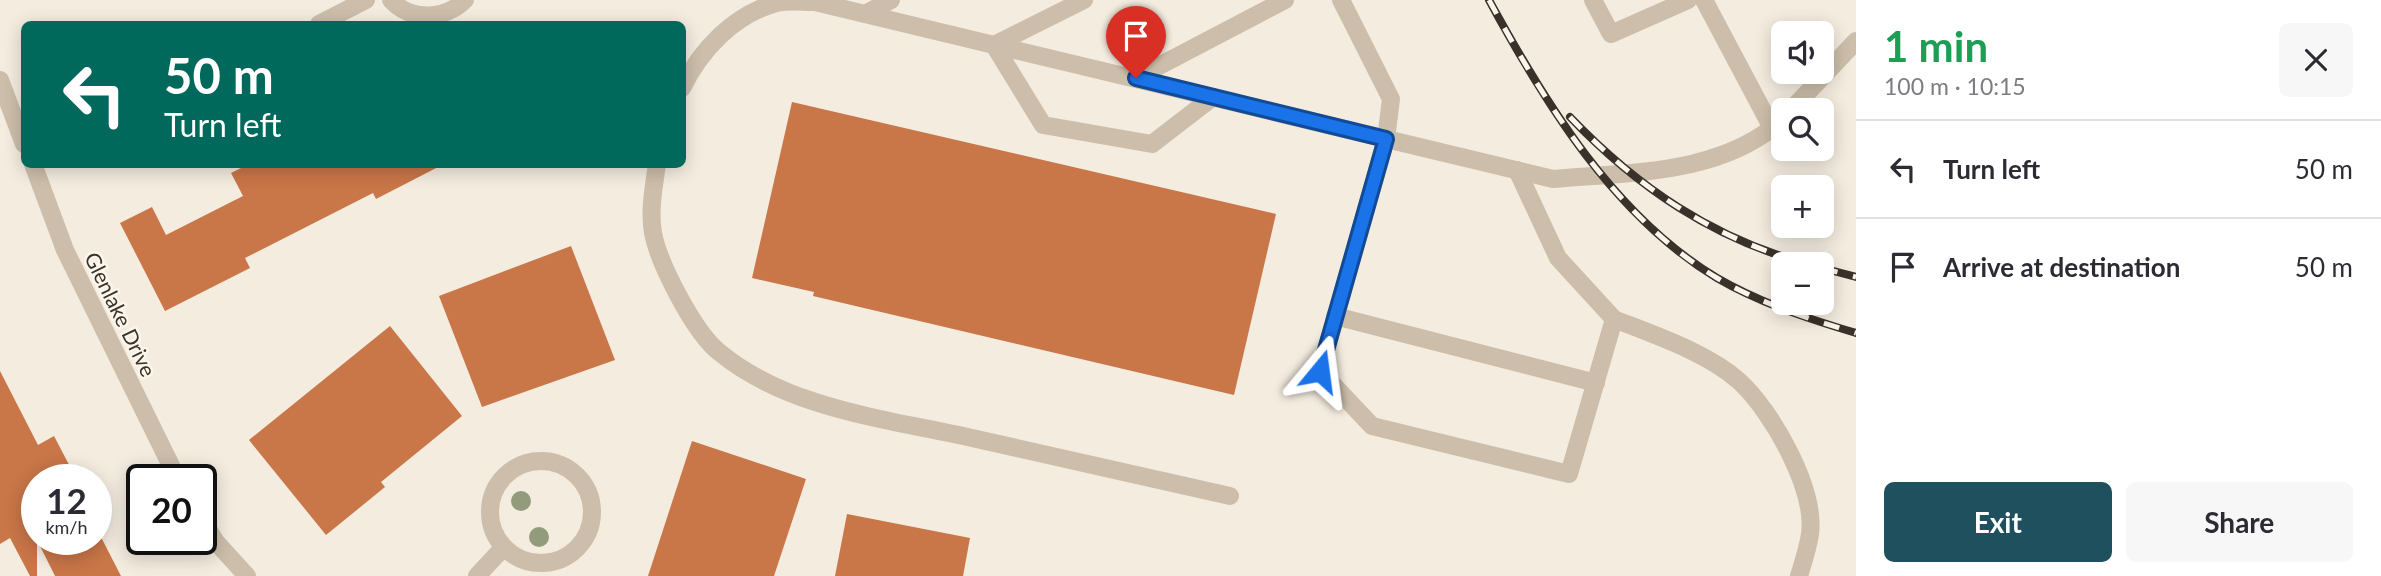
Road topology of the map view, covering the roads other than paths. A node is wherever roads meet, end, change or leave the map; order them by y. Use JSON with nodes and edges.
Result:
{"nodes":[{"id":1,"x":366,"y":0,"type":"edge"},
{"id":2,"x":391,"y":0,"type":"edge"},
{"id":3,"x":465,"y":0,"type":"edge"},
{"id":4,"x":891,"y":0,"type":"edge"},
{"id":5,"x":1084,"y":0,"type":"edge"},
{"id":6,"x":1285,"y":0,"type":"edge"},
{"id":7,"x":1341,"y":0,"type":"edge"},
{"id":8,"x":1594,"y":0,"type":"edge"},
{"id":9,"x":1688,"y":0,"type":"edge"},
{"id":10,"x":1704,"y":0,"type":"edge"},
{"id":11,"x":865,"y":14,"type":"junction"},
{"id":12,"x":325,"y":21,"type":"edge"},
{"id":13,"x":1856,"y":41,"type":"edge"},
{"id":14,"x":994,"y":45,"type":"junction"},
{"id":15,"x":1136,"y":78,"type":"junction"},
{"id":16,"x":0,"y":80,"type":"edge"},
{"id":17,"x":686,"y":82,"type":"edge"},
{"id":18,"x":1213,"y":97,"type":"junction"},
{"id":19,"x":1802,"y":98,"type":"edge"},
{"id":20,"x":1771,"y":114,"type":"edge"},
{"id":21,"x":1771,"y":127,"type":"edge"},
{"id":22,"x":21,"y":136,"type":"edge"},
{"id":23,"x":1386,"y":139,"type":"junction"},
{"id":24,"x":34,"y":168,"type":"edge"},
{"id":25,"x":656,"y":168,"type":"edge"},
{"id":26,"x":1517,"y":170,"type":"junction"},
{"id":27,"x":1335,"y":316,"type":"junction"},
{"id":28,"x":1614,"y":318,"type":"junction"},
{"id":29,"x":1596,"y":383,"type":"junction"},
{"id":30,"x":170,"y":464,"type":"edge"},
{"id":31,"x":1230,"y":496,"type":"dead end"},
{"id":32,"x":217,"y":543,"type":"edge"},
{"id":33,"x":504,"y":547,"type":"junction"},
{"id":34,"x":247,"y":576,"type":"edge"},
{"id":35,"x":477,"y":576,"type":"edge"},
{"id":36,"x":1799,"y":576,"type":"edge"}],
"edges":[{"from":1,"to":12,"type":"street"},
{"from":2,"to":3,"type":"street"},
{"from":4,"to":11,"type":"street"},
{"from":5,"to":14,"type":"street"},
{"from":6,"to":15,"type":"street"},
{"from":7,"to":23,"type":"street"},
{"from":8,"to":9,"type":"street"},
{"from":10,"to":20,"type":"street"},
{"from":11,"to":14,"type":"street"},
{"from":11,"to":17,"type":"street"},
{"from":13,"to":19,"type":"street"},
{"from":14,"to":15,"type":"street"},
{"from":14,"to":18,"type":"street"},
{"from":15,"to":18,"type":"street"},
{"from":16,"to":22,"type":"street"},
{"from":18,"to":23,"type":"street"},
{"from":21,"to":26,"type":"street"},
{"from":23,"to":26,"type":"street"},
{"from":23,"to":27,"type":"street"},
{"from":24,"to":30,"type":"street","name":"Glenlake Drive"},
{"from":25,"to":31,"type":"street"},
{"from":26,"to":28,"type":"street"},
{"from":27,"to":29,"type":"street"},
{"from":27,"to":29,"type":"street"},
{"from":28,"to":29,"type":"street"},
{"from":28,"to":36,"type":"street"},
{"from":32,"to":34,"type":"street"},
{"from":33,"to":33,"type":"street"},
{"from":33,"to":35,"type":"street"}]}
